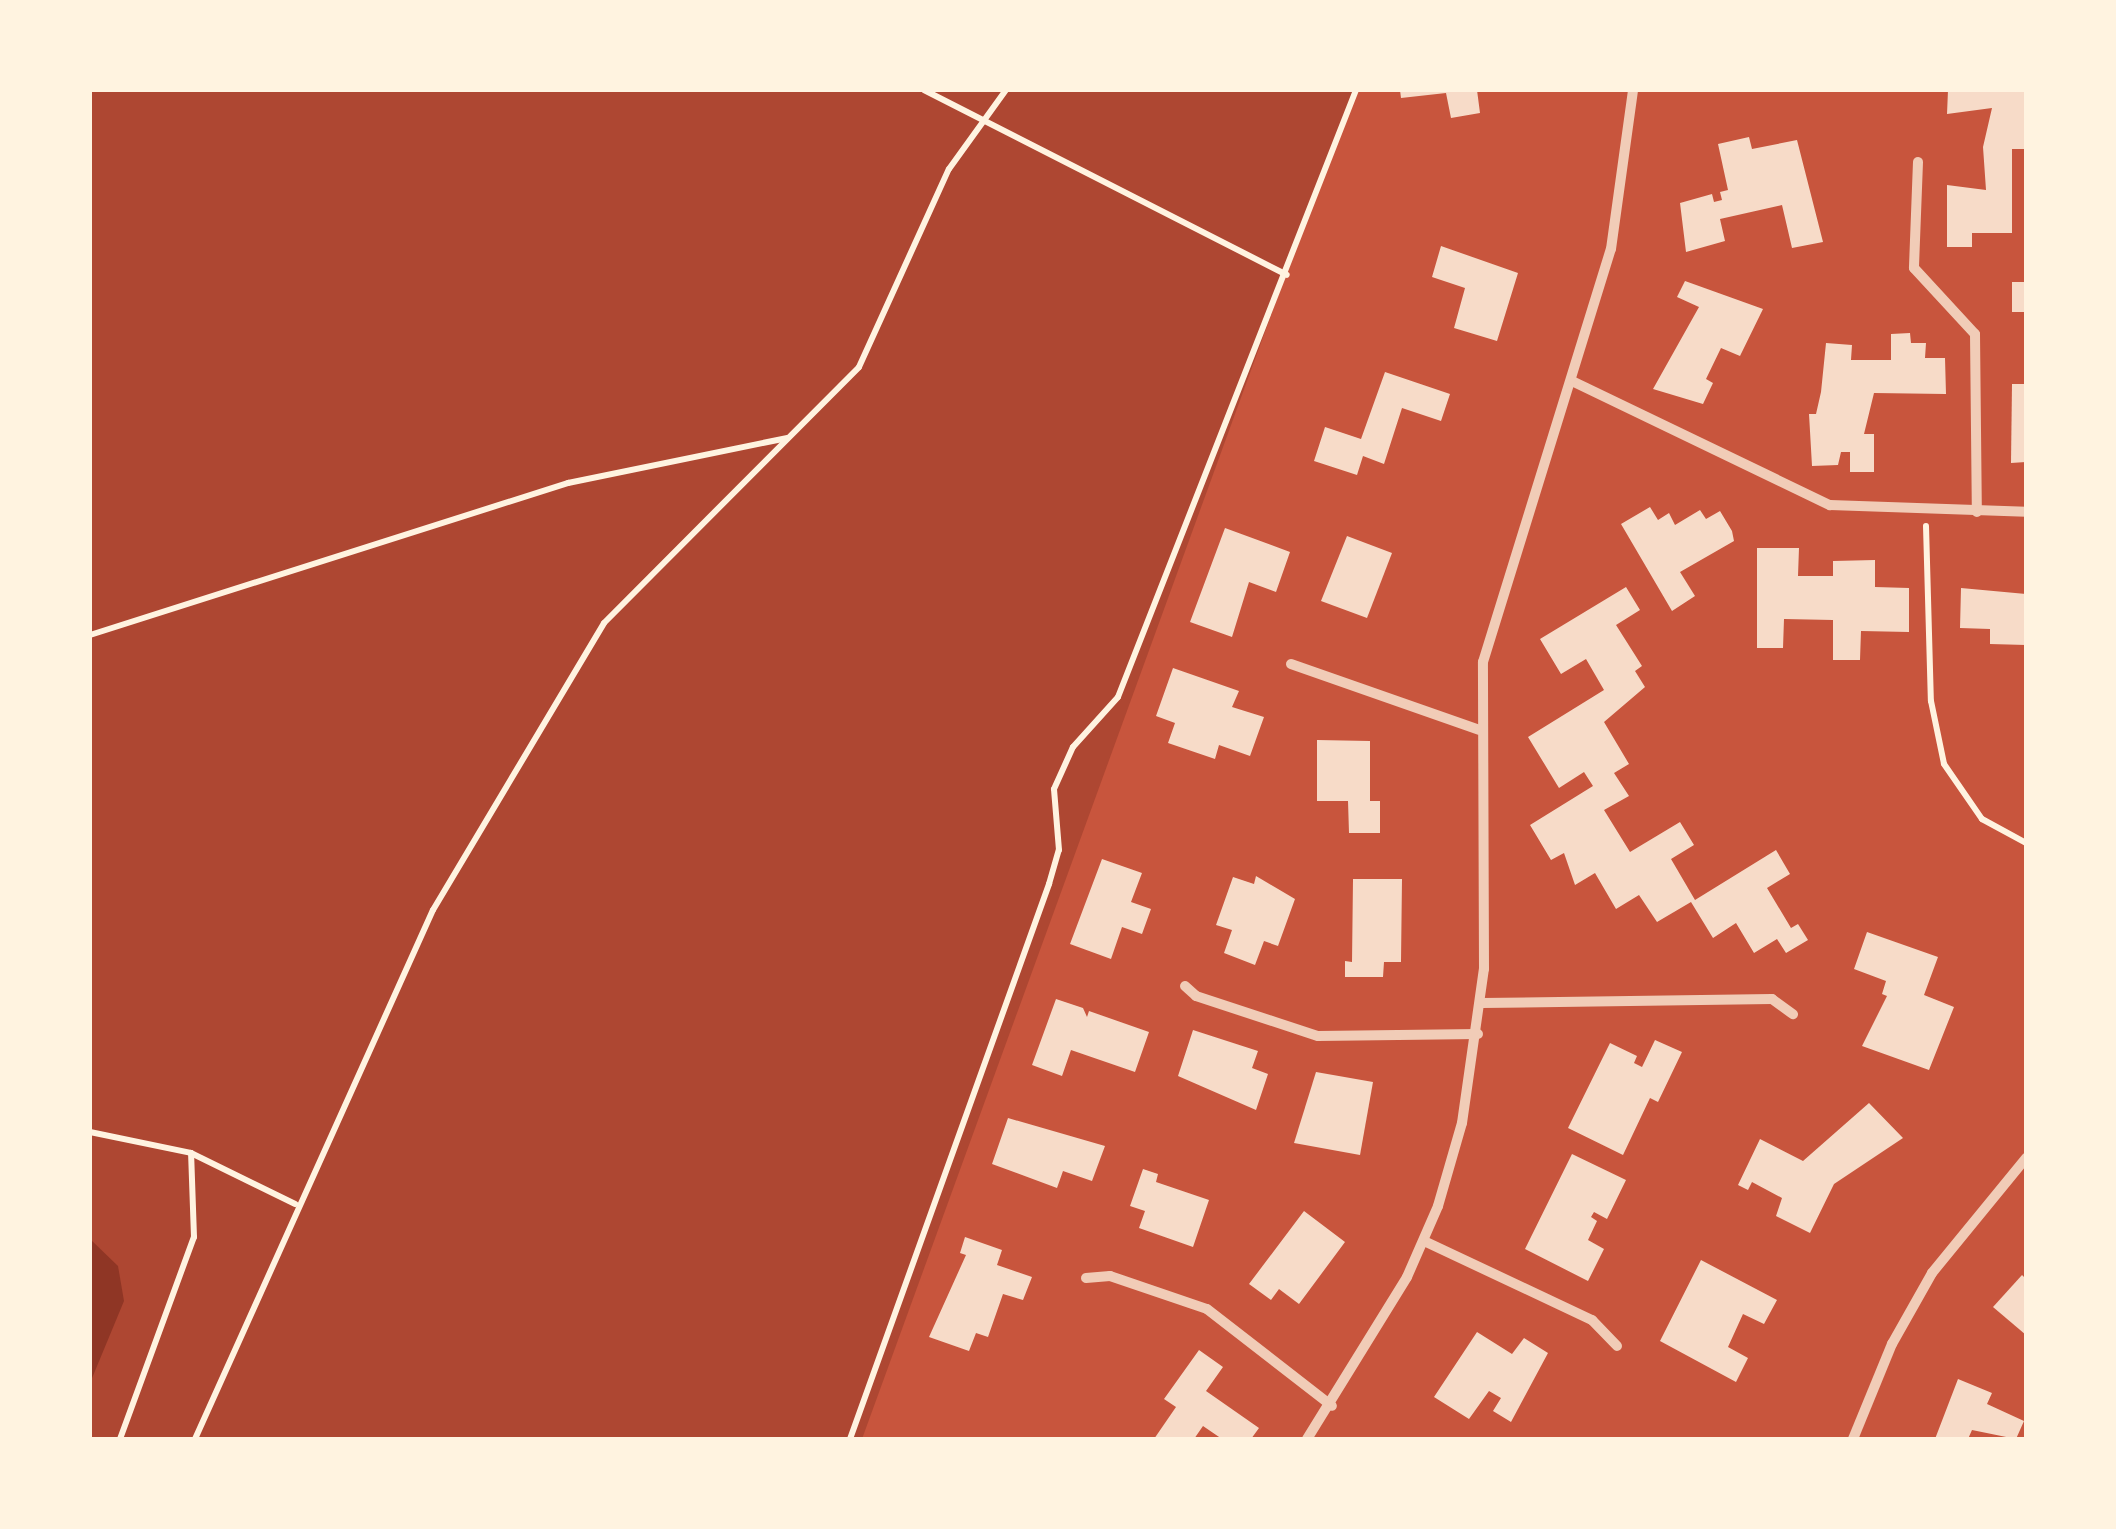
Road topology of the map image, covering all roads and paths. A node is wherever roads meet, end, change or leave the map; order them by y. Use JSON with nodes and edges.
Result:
{"nodes":[{"id":1,"x":924,"y":90,"type":"edge"},
{"id":2,"x":1006,"y":90,"type":"edge"},
{"id":3,"x":1356,"y":90,"type":"edge"},
{"id":4,"x":1633,"y":90,"type":"edge"},
{"id":5,"x":984,"y":121,"type":"junction"},
{"id":6,"x":1918,"y":162,"type":"dead end"},
{"id":7,"x":1286,"y":275,"type":"junction"},
{"id":8,"x":1574,"y":382,"type":"junction"},
{"id":9,"x":788,"y":438,"type":"junction"},
{"id":10,"x":1925,"y":510,"type":"junction"},
{"id":11,"x":1977,"y":512,"type":"junction"},
{"id":12,"x":2026,"y":512,"type":"edge"},
{"id":13,"x":90,"y":635,"type":"edge"},
{"id":14,"x":1291,"y":664,"type":"dead end"},
{"id":15,"x":1479,"y":730,"type":"junction"},
{"id":16,"x":2026,"y":843,"type":"edge"},
{"id":17,"x":1185,"y":986,"type":"dead end"},
{"id":18,"x":1482,"y":1003,"type":"junction"},
{"id":19,"x":1793,"y":1014,"type":"dead end"},
{"id":20,"x":1478,"y":1034,"type":"junction"},
{"id":21,"x":90,"y":1132,"type":"edge"},
{"id":22,"x":191,"y":1153,"type":"junction"},
{"id":23,"x":2026,"y":1158,"type":"edge"},
{"id":24,"x":295,"y":1204,"type":"junction"},
{"id":25,"x":1424,"y":1241,"type":"junction"},
{"id":26,"x":1086,"y":1278,"type":"dead end"},
{"id":27,"x":1618,"y":1346,"type":"dead end"},
{"id":28,"x":1332,"y":1406,"type":"junction"},
{"id":29,"x":120,"y":1439,"type":"edge"},
{"id":30,"x":195,"y":1439,"type":"edge"},
{"id":31,"x":850,"y":1439,"type":"edge"},
{"id":32,"x":1307,"y":1439,"type":"edge"},
{"id":33,"x":1853,"y":1439,"type":"edge"}],
"edges":[{"from":1,"to":5,"type":"path"},
{"from":2,"to":5,"type":"path"},
{"from":3,"to":7,"type":"path"},
{"from":4,"to":8,"type":"street"},
{"from":5,"to":7,"type":"path"},
{"from":5,"to":9,"type":"path"},
{"from":6,"to":11,"type":"street"},
{"from":7,"to":31,"type":"path"},
{"from":8,"to":10,"type":"street"},
{"from":8,"to":15,"type":"street"},
{"from":9,"to":13,"type":"path"},
{"from":9,"to":24,"type":"path"},
{"from":10,"to":11,"type":"street"},
{"from":10,"to":16,"type":"path"},
{"from":11,"to":12,"type":"street"},
{"from":14,"to":15,"type":"street"},
{"from":15,"to":18,"type":"street"},
{"from":17,"to":20,"type":"street"},
{"from":18,"to":19,"type":"street"},
{"from":18,"to":20,"type":"street"},
{"from":20,"to":25,"type":"street"},
{"from":21,"to":22,"type":"path"},
{"from":22,"to":24,"type":"path"},
{"from":22,"to":29,"type":"path"},
{"from":23,"to":33,"type":"street"},
{"from":24,"to":30,"type":"path"},
{"from":25,"to":27,"type":"street"},
{"from":25,"to":28,"type":"street"},
{"from":26,"to":28,"type":"street"},
{"from":28,"to":32,"type":"street"}]}
